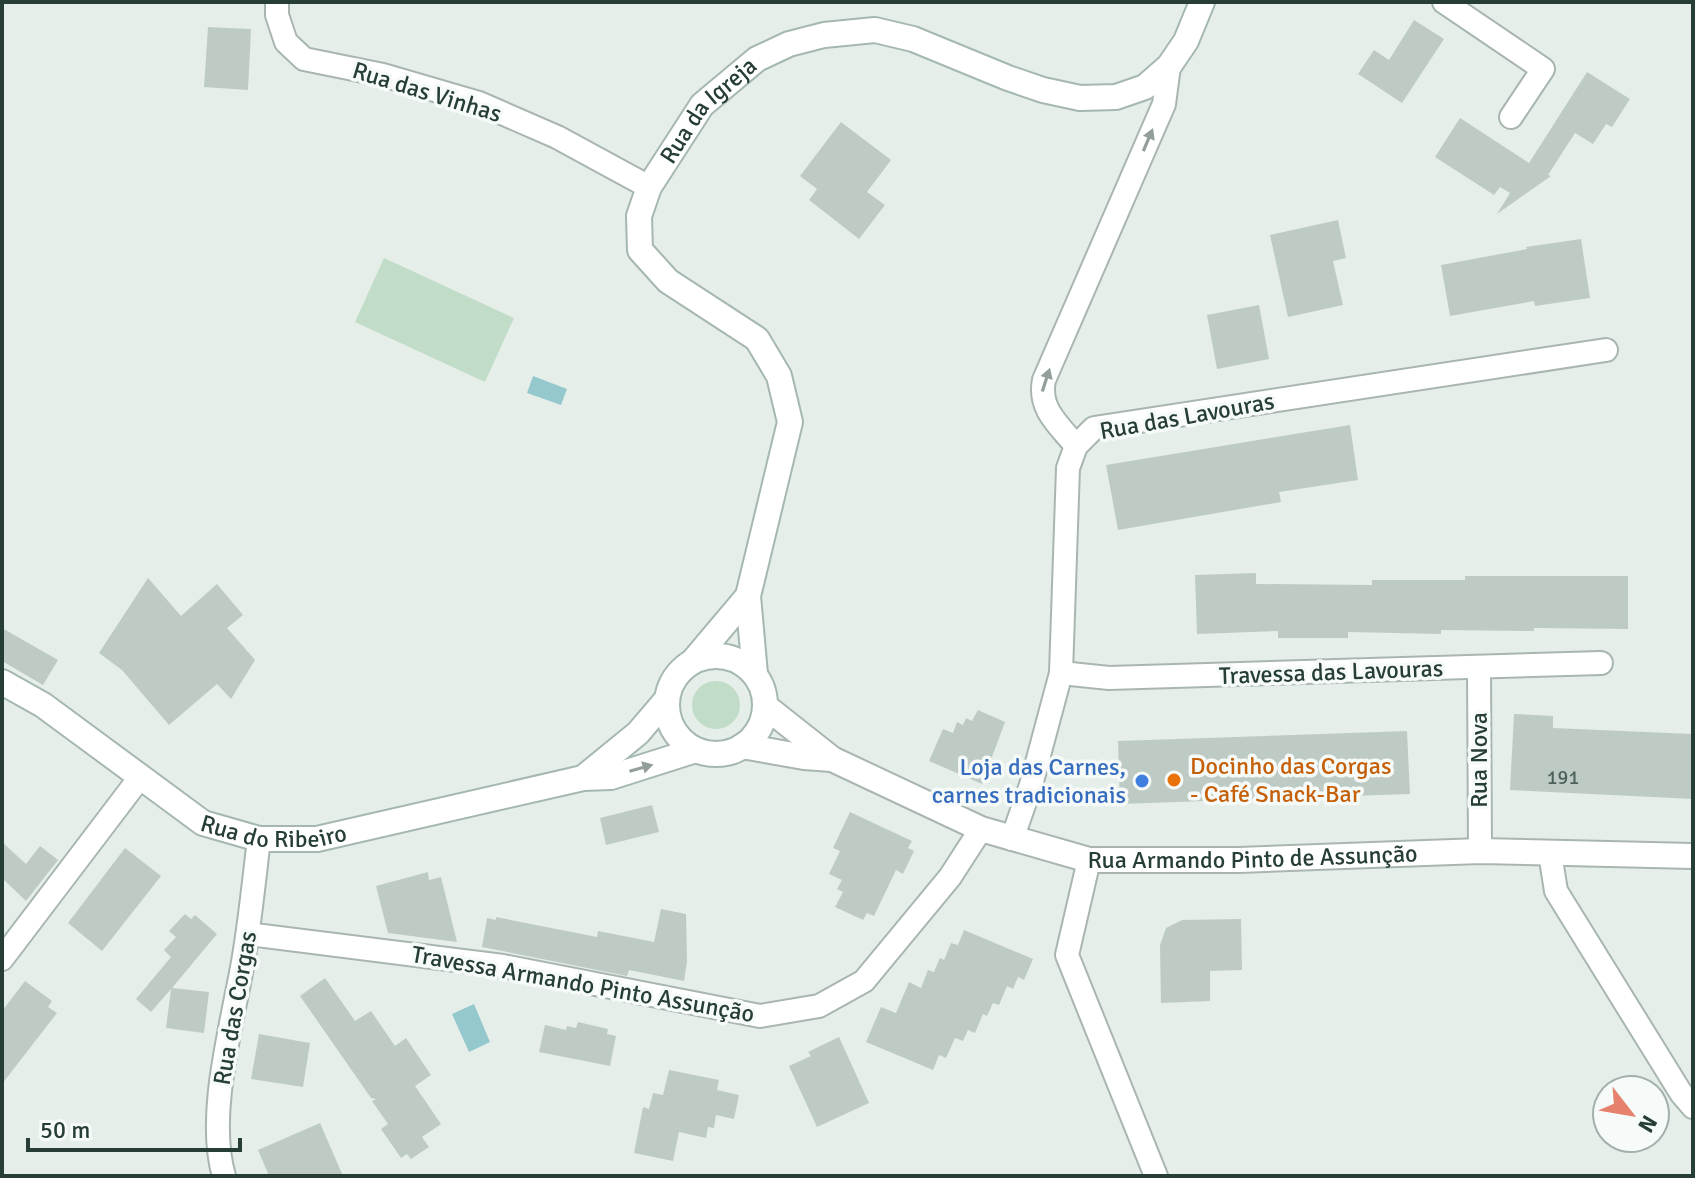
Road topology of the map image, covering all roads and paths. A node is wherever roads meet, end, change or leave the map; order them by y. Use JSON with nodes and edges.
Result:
{"nodes":[{"id":1,"x":277,"y":2,"type":"edge"},
{"id":2,"x":1202,"y":2,"type":"edge"},
{"id":3,"x":1444,"y":2,"type":"edge"},
{"id":4,"x":1169,"y":66,"type":"junction"},
{"id":5,"x":1511,"y":117,"type":"dead end"},
{"id":6,"x":649,"y":187,"type":"junction"},
{"id":7,"x":1606,"y":350,"type":"dead end"},
{"id":8,"x":1076,"y":446,"type":"junction"},
{"id":9,"x":748,"y":596,"type":"junction"},
{"id":10,"x":694,"y":660,"type":"junction"},
{"id":11,"x":1601,"y":663,"type":"dead end"},
{"id":12,"x":1479,"y":668,"type":"junction"},
{"id":13,"x":1061,"y":673,"type":"junction"},
{"id":14,"x":755,"y":674,"type":"junction"},
{"id":15,"x":2,"y":682,"type":"edge"},
{"id":16,"x":667,"y":699,"type":"junction"},
{"id":17,"x":765,"y":706,"type":"junction"},
{"id":18,"x":742,"y":746,"type":"junction"},
{"id":19,"x":696,"y":750,"type":"junction"},
{"id":20,"x":832,"y":759,"type":"junction"},
{"id":21,"x":141,"y":776,"type":"junction"},
{"id":22,"x":583,"y":778,"type":"junction"},
{"id":23,"x":981,"y":829,"type":"junction"},
{"id":24,"x":259,"y":839,"type":"junction"},
{"id":25,"x":1012,"y":839,"type":"junction"},
{"id":26,"x":1480,"y":851,"type":"junction"},
{"id":27,"x":1550,"y":853,"type":"junction"},
{"id":28,"x":1693,"y":856,"type":"edge"},
{"id":29,"x":1089,"y":860,"type":"junction"},
{"id":30,"x":248,"y":934,"type":"junction"},
{"id":31,"x":2,"y":959,"type":"edge"},
{"id":32,"x":1693,"y":1107,"type":"edge"},
{"id":33,"x":224,"y":1176,"type":"edge"},
{"id":34,"x":1156,"y":1176,"type":"edge"}],
"edges":[{"from":1,"to":6,"type":"street","name":"Rua das Vinhas"},
{"from":2,"to":4,"type":"main road","name":"Rua da Igreja"},
{"from":3,"to":5,"type":"street"},
{"from":4,"to":6,"type":"main road","name":"Rua da Igreja"},
{"from":8,"to":4,"type":"street","one_way":true},
{"from":6,"to":9,"type":"main road","name":"Rua da Igreja"},
{"from":7,"to":8,"type":"street","name":"Rua das Lavouras"},
{"from":8,"to":13,"type":"street","name":"Rua das Lavouras"},
{"from":9,"to":10,"type":"main road","name":"Rua da Igreja"},
{"from":9,"to":14,"type":"main road","name":"Rua da Igreja"},
{"from":10,"to":14,"type":"main road"},
{"from":10,"to":16,"type":"main road"},
{"from":11,"to":12,"type":"street","name":"Travessa das Lavouras"},
{"from":12,"to":13,"type":"street","name":"Travessa das Lavouras"},
{"from":12,"to":26,"type":"street","name":"Rua Nova"},
{"from":13,"to":25,"type":"street","name":"Rua das Lavouras"},
{"from":14,"to":17,"type":"main road"},
{"from":15,"to":21,"type":"main road","name":"Rua do Ribeiro"},
{"from":16,"to":19,"type":"main road"},
{"from":16,"to":22,"type":"main road","name":"Rua do Ribeiro"},
{"from":17,"to":18,"type":"main road"},
{"from":17,"to":20,"type":"main road","name":"Rua Armando Pinto de Assunção"},
{"from":18,"to":19,"type":"main road"},
{"from":18,"to":20,"type":"main road","name":"Rua Armando Pinto de Assunção"},
{"from":22,"to":19,"type":"main road","name":"Rua do Ribeiro","one_way":true},
{"from":20,"to":23,"type":"main road","name":"Rua Armando Pinto de Assunção"},
{"from":21,"to":24,"type":"main road","name":"Rua do Ribeiro"},
{"from":21,"to":31,"type":"street"},
{"from":22,"to":24,"type":"main road","name":"Rua do Ribeiro"},
{"from":23,"to":25,"type":"main road","name":"Rua Armando Pinto de Assunção"},
{"from":23,"to":30,"type":"street","name":"Travessa Armando Pinto Assunção"},
{"from":24,"to":30,"type":"street","name":"Rua das Corgas"},
{"from":25,"to":29,"type":"main road","name":"Rua Armando Pinto de Assunção"},
{"from":26,"to":27,"type":"main road","name":"Rua Armando Pinto de Assunção"},
{"from":26,"to":29,"type":"main road","name":"Rua Armando Pinto de Assunção"},
{"from":27,"to":28,"type":"main road","name":"Rua Armando Pinto de Assunção"},
{"from":27,"to":32,"type":"street"},
{"from":29,"to":34,"type":"street"},
{"from":30,"to":33,"type":"street","name":"Rua das Corgas"}]}
